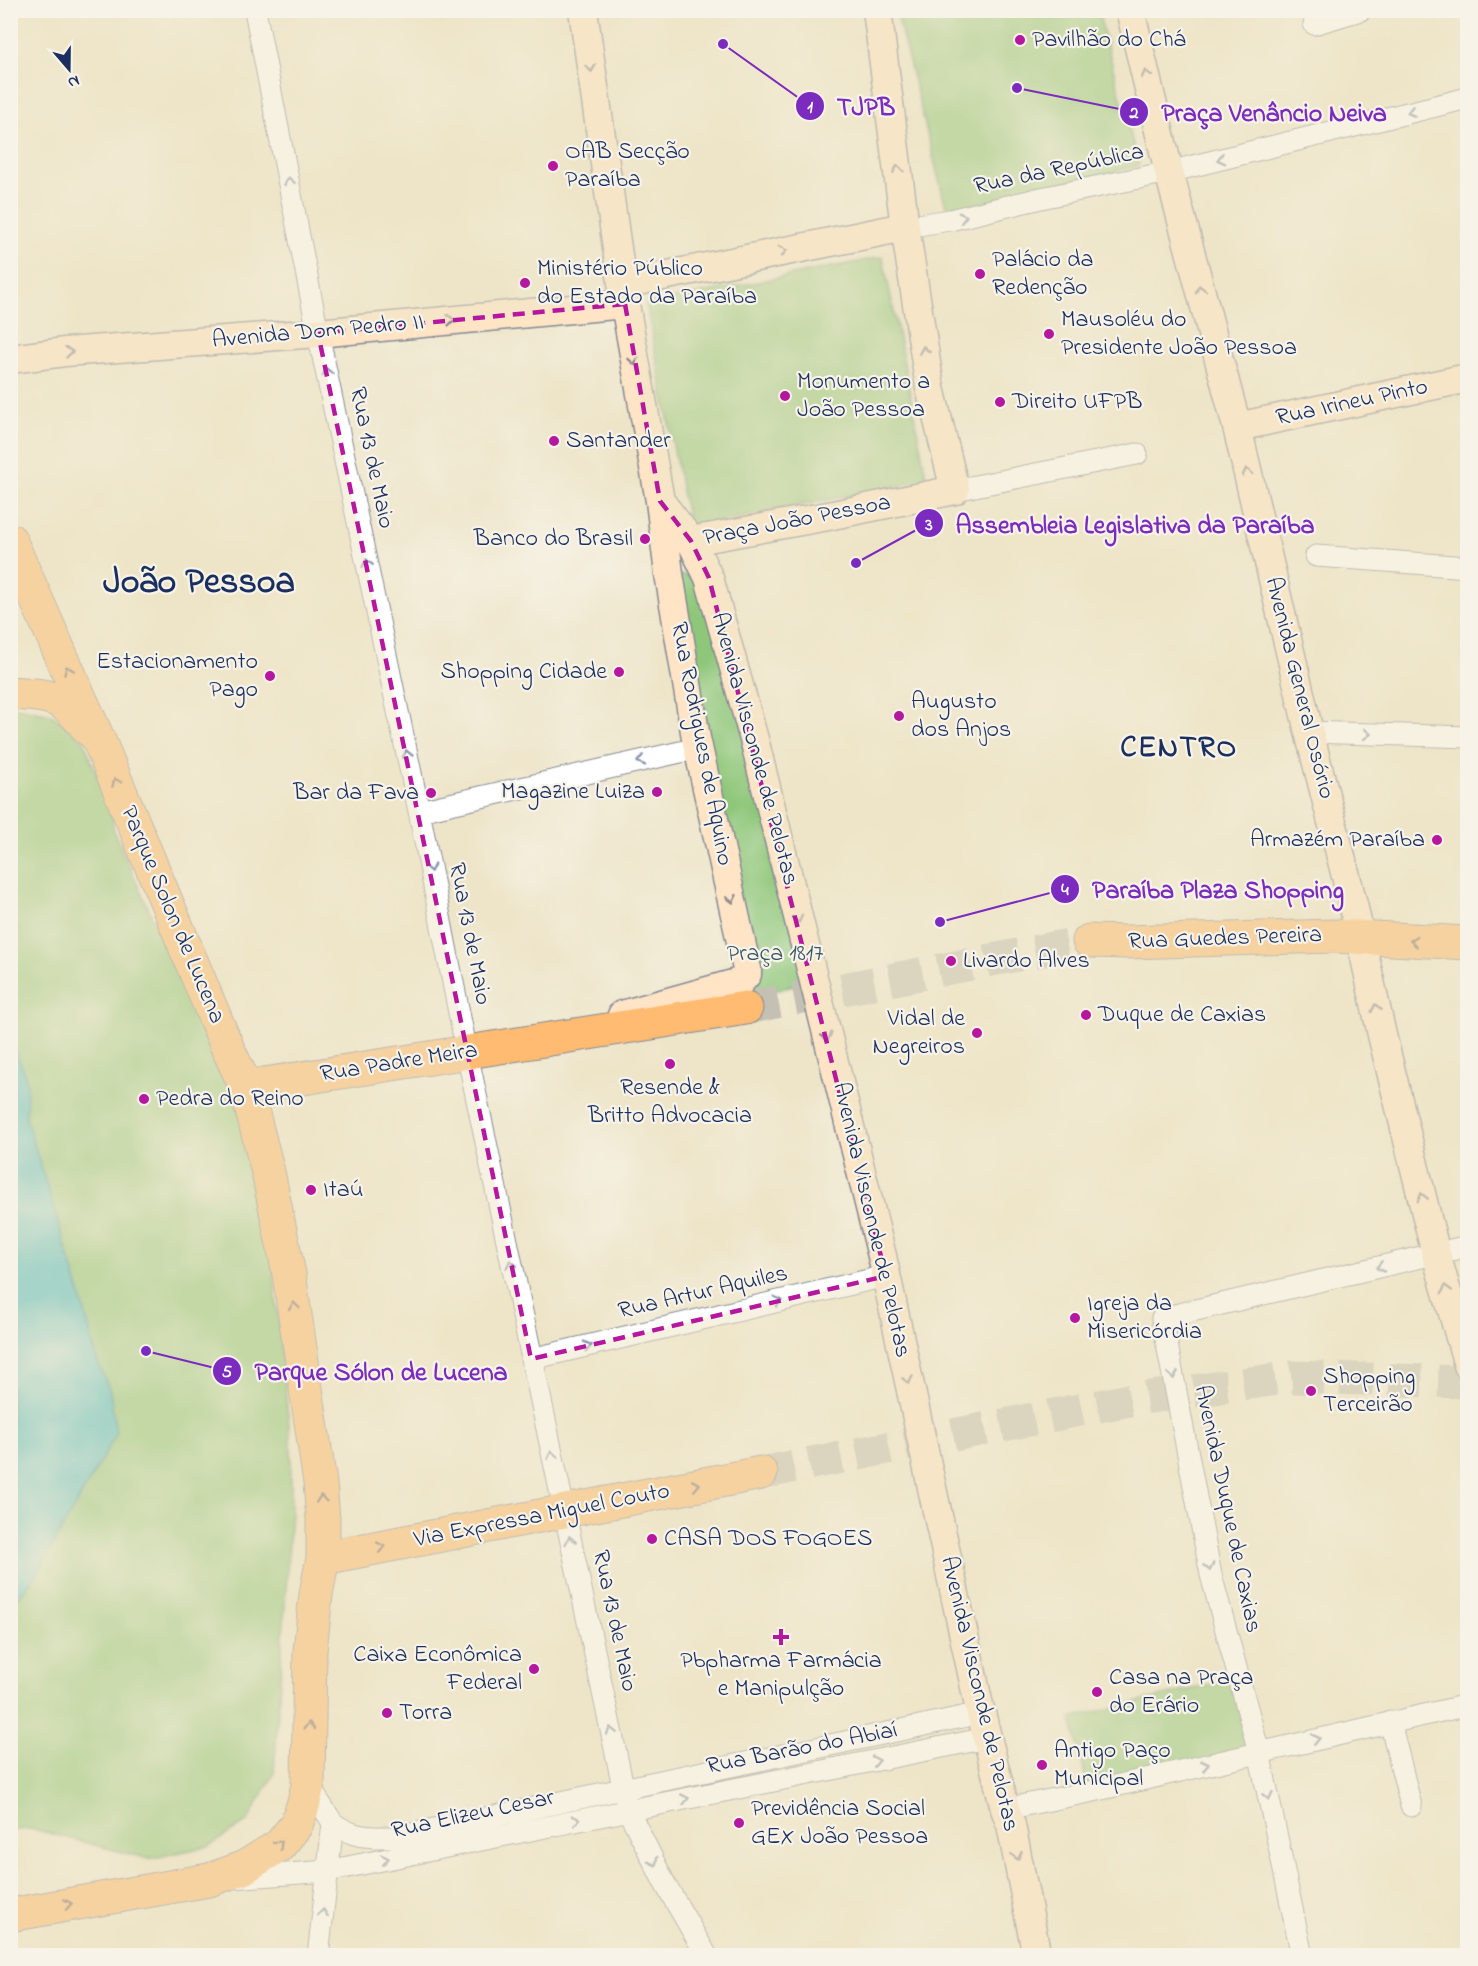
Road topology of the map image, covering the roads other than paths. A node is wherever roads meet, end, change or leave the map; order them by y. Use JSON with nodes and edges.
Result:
{"nodes":[{"id":1,"x":255,"y":10,"type":"edge"},
{"id":2,"x":583,"y":10,"type":"edge"},
{"id":3,"x":877,"y":10,"type":"edge"},
{"id":4,"x":1130,"y":10,"type":"edge"},
{"id":5,"x":1361,"y":10,"type":"edge"},
{"id":6,"x":1314,"y":24,"type":"dead end"},
{"id":7,"x":1467,"y":98,"type":"edge"},
{"id":8,"x":1169,"y":172,"type":"junction"},
{"id":9,"x":905,"y":227,"type":"junction"},
{"id":10,"x":624,"y":294,"type":"junction"},
{"id":11,"x":318,"y":333,"type":"junction"},
{"id":12,"x":10,"y":358,"type":"edge"},
{"id":13,"x":1467,"y":378,"type":"edge"},
{"id":14,"x":1237,"y":427,"type":"junction"},
{"id":15,"x":1137,"y":454,"type":"dead end"},
{"id":16,"x":955,"y":489,"type":"junction"},
{"id":17,"x":660,"y":501,"type":"junction"},
{"id":18,"x":10,"y":540,"type":"edge"},
{"id":19,"x":691,"y":541,"type":"junction"},
{"id":20,"x":1316,"y":556,"type":"dead end"},
{"id":21,"x":1467,"y":567,"type":"edge"},
{"id":22,"x":10,"y":693,"type":"edge"},
{"id":23,"x":1308,"y":732,"type":"junction"},
{"id":24,"x":1467,"y":737,"type":"edge"},
{"id":25,"x":100,"y":743,"type":"junction"},
{"id":26,"x":698,"y":748,"type":"junction"},
{"id":27,"x":419,"y":811,"type":"junction"},
{"id":28,"x":1361,"y":937,"type":"junction"},
{"id":29,"x":1089,"y":941,"type":"tunnel mouth"},
{"id":30,"x":1467,"y":943,"type":"edge"},
{"id":31,"x":743,"y":995,"type":"joint"},
{"id":32,"x":467,"y":1053,"type":"junction"},
{"id":33,"x":246,"y":1087,"type":"junction"},
{"id":34,"x":1467,"y":1246,"type":"edge"},
{"id":35,"x":1437,"y":1254,"type":"junction"},
{"id":36,"x":886,"y":1276,"type":"junction"},
{"id":37,"x":531,"y":1359,"type":"junction"},
{"id":38,"x":1467,"y":1365,"type":"edge"},
{"id":39,"x":761,"y":1473,"type":"tunnel mouth"},
{"id":40,"x":564,"y":1512,"type":"junction"},
{"id":41,"x":323,"y":1558,"type":"junction"},
{"id":42,"x":1467,"y":1705,"type":"edge"},
{"id":43,"x":1390,"y":1722,"type":"junction"},
{"id":44,"x":984,"y":1725,"type":"junction"},
{"id":45,"x":1259,"y":1752,"type":"junction"},
{"id":46,"x":308,"y":1785,"type":"junction"},
{"id":47,"x":623,"y":1788,"type":"junction"},
{"id":48,"x":1411,"y":1806,"type":"dead end"},
{"id":49,"x":1005,"y":1809,"type":"junction"},
{"id":50,"x":628,"y":1810,"type":"junction"},
{"id":51,"x":333,"y":1823,"type":"junction"},
{"id":52,"x":328,"y":1871,"type":"junction"},
{"id":53,"x":209,"y":1880,"type":"junction"},
{"id":54,"x":10,"y":1915,"type":"edge"},
{"id":55,"x":318,"y":1956,"type":"edge"},
{"id":56,"x":707,"y":1956,"type":"edge"},
{"id":57,"x":1037,"y":1956,"type":"edge"},
{"id":58,"x":1302,"y":1956,"type":"edge"}],
"edges":[{"from":11,"to":1,"type":"street","name":"Rua 13 de Maio","one_way":true},
{"from":2,"to":10,"type":"street","one_way":true},
{"from":9,"to":3,"type":"street","one_way":true},
{"from":8,"to":4,"type":"street","name":"Avenida General Osório","one_way":true},
{"from":5,"to":6,"type":"street"},
{"from":7,"to":8,"type":"street","name":"Rua da República","one_way":true},
{"from":9,"to":8,"type":"street","name":"Rua da República","one_way":true},
{"from":14,"to":8,"type":"street","name":"Avenida General Osório","one_way":true},
{"from":10,"to":9,"type":"street","one_way":true},
{"from":16,"to":9,"type":"street","one_way":true},
{"from":11,"to":10,"type":"street","name":"Avenida Dom Pedro II","one_way":true},
{"from":10,"to":17,"type":"street","one_way":true},
{"from":12,"to":11,"type":"street","name":"Avenida Dom Pedro II","one_way":true},
{"from":27,"to":11,"type":"street","name":"Rua 13 de Maio","one_way":true},
{"from":13,"to":14,"type":"street","name":"Rua Irineu Pinto"},
{"from":23,"to":14,"type":"street","name":"Avenida General Osório","one_way":true},
{"from":15,"to":16,"type":"street"},
{"from":16,"to":19,"type":"street","name":"Praça João Pessoa"},
{"from":17,"to":19,"type":"street","name":"Avenida Visconde de Pelotas"},
{"from":17,"to":26,"type":"street","name":"Rua Rodrigues de Aquino"},
{"from":25,"to":18,"type":"main road","name":"Parque Solon de Lucena","one_way":true},
{"from":19,"to":36,"type":"street","name":"Avenida Visconde de Pelotas","one_way":true},
{"from":20,"to":21,"type":"street"},
{"from":22,"to":25,"type":"main road"},
{"from":23,"to":24,"type":"street","one_way":true},
{"from":23,"to":28,"type":"street","name":"Avenida General Osório"},
{"from":33,"to":25,"type":"main road","name":"Parque Solon de Lucena","one_way":true},
{"from":26,"to":27,"type":"street","one_way":true},
{"from":26,"to":31,"type":"street","name":"Rua Rodrigues de Aquino","one_way":true},
{"from":27,"to":32,"type":"street","name":"Rua 13 de Maio","one_way":true},
{"from":28,"to":29,"type":"main road","name":"Rua Guedes Pereira"},
{"from":30,"to":28,"type":"main road","name":"Rua Guedes Pereira","one_way":true},
{"from":35,"to":28,"type":"street","name":"Avenida General Osório","one_way":true},
{"from":31,"to":32,"type":"main road","name":"Rua Padre Meira"},
{"from":32,"to":33,"type":"main road","name":"Rua Padre Meira"},
{"from":37,"to":32,"type":"street","name":"Rua 13 de Maio","one_way":true},
{"from":41,"to":33,"type":"main road","name":"Parque Solon de Lucena","one_way":true},
{"from":34,"to":35,"type":"street"},
{"from":38,"to":35,"type":"street","name":"Avenida General Osório","one_way":true},
{"from":35,"to":45,"type":"street","name":"Avenida Duque de Caxias","one_way":true},
{"from":37,"to":36,"type":"street","name":"Rua Artur Aquiles","one_way":true},
{"from":36,"to":44,"type":"street","name":"Avenida Visconde de Pelotas","one_way":true},
{"from":40,"to":37,"type":"street","name":"Rua 13 de Maio","one_way":true},
{"from":40,"to":39,"type":"main road","name":"Via Expressa Miguel Couto","one_way":true},
{"from":41,"to":40,"type":"main road","name":"Via Expressa Miguel Couto","one_way":true},
{"from":47,"to":40,"type":"street","name":"Rua 13 de Maio","one_way":true},
{"from":46,"to":41,"type":"main road","name":"Parque Solon de Lucena","one_way":true},
{"from":42,"to":43,"type":"street"},
{"from":45,"to":43,"type":"street","one_way":true},
{"from":43,"to":48,"type":"street"},
{"from":44,"to":47,"type":"street","name":"Rua Barão do Abiaí"},
{"from":44,"to":49,"type":"street","name":"Avenida Visconde de Pelotas"},
{"from":50,"to":44,"type":"street","name":"Rua Barão do Abiaí","one_way":true},
{"from":49,"to":45,"type":"street","one_way":true},
{"from":45,"to":58,"type":"street","name":"Avenida Duque de Caxias","one_way":true},
{"from":46,"to":51,"type":"street"},
{"from":53,"to":46,"type":"main road","name":"Parque Solon de Lucena","one_way":true},
{"from":47,"to":50,"type":"street","name":"Rua 13 de Maio"},
{"from":47,"to":51,"type":"street","name":"Rua Elizeu Cesar"},
{"from":49,"to":57,"type":"street","name":"Avenida Visconde de Pelotas","one_way":true},
{"from":52,"to":50,"type":"street","name":"Rua Elizeu Cesar","one_way":true},
{"from":50,"to":56,"type":"street","name":"Rua 13 de Maio","one_way":true},
{"from":51,"to":52,"type":"street"},
{"from":52,"to":53,"type":"street"},
{"from":55,"to":52,"type":"street","one_way":true},
{"from":54,"to":53,"type":"main road","one_way":true}]}
